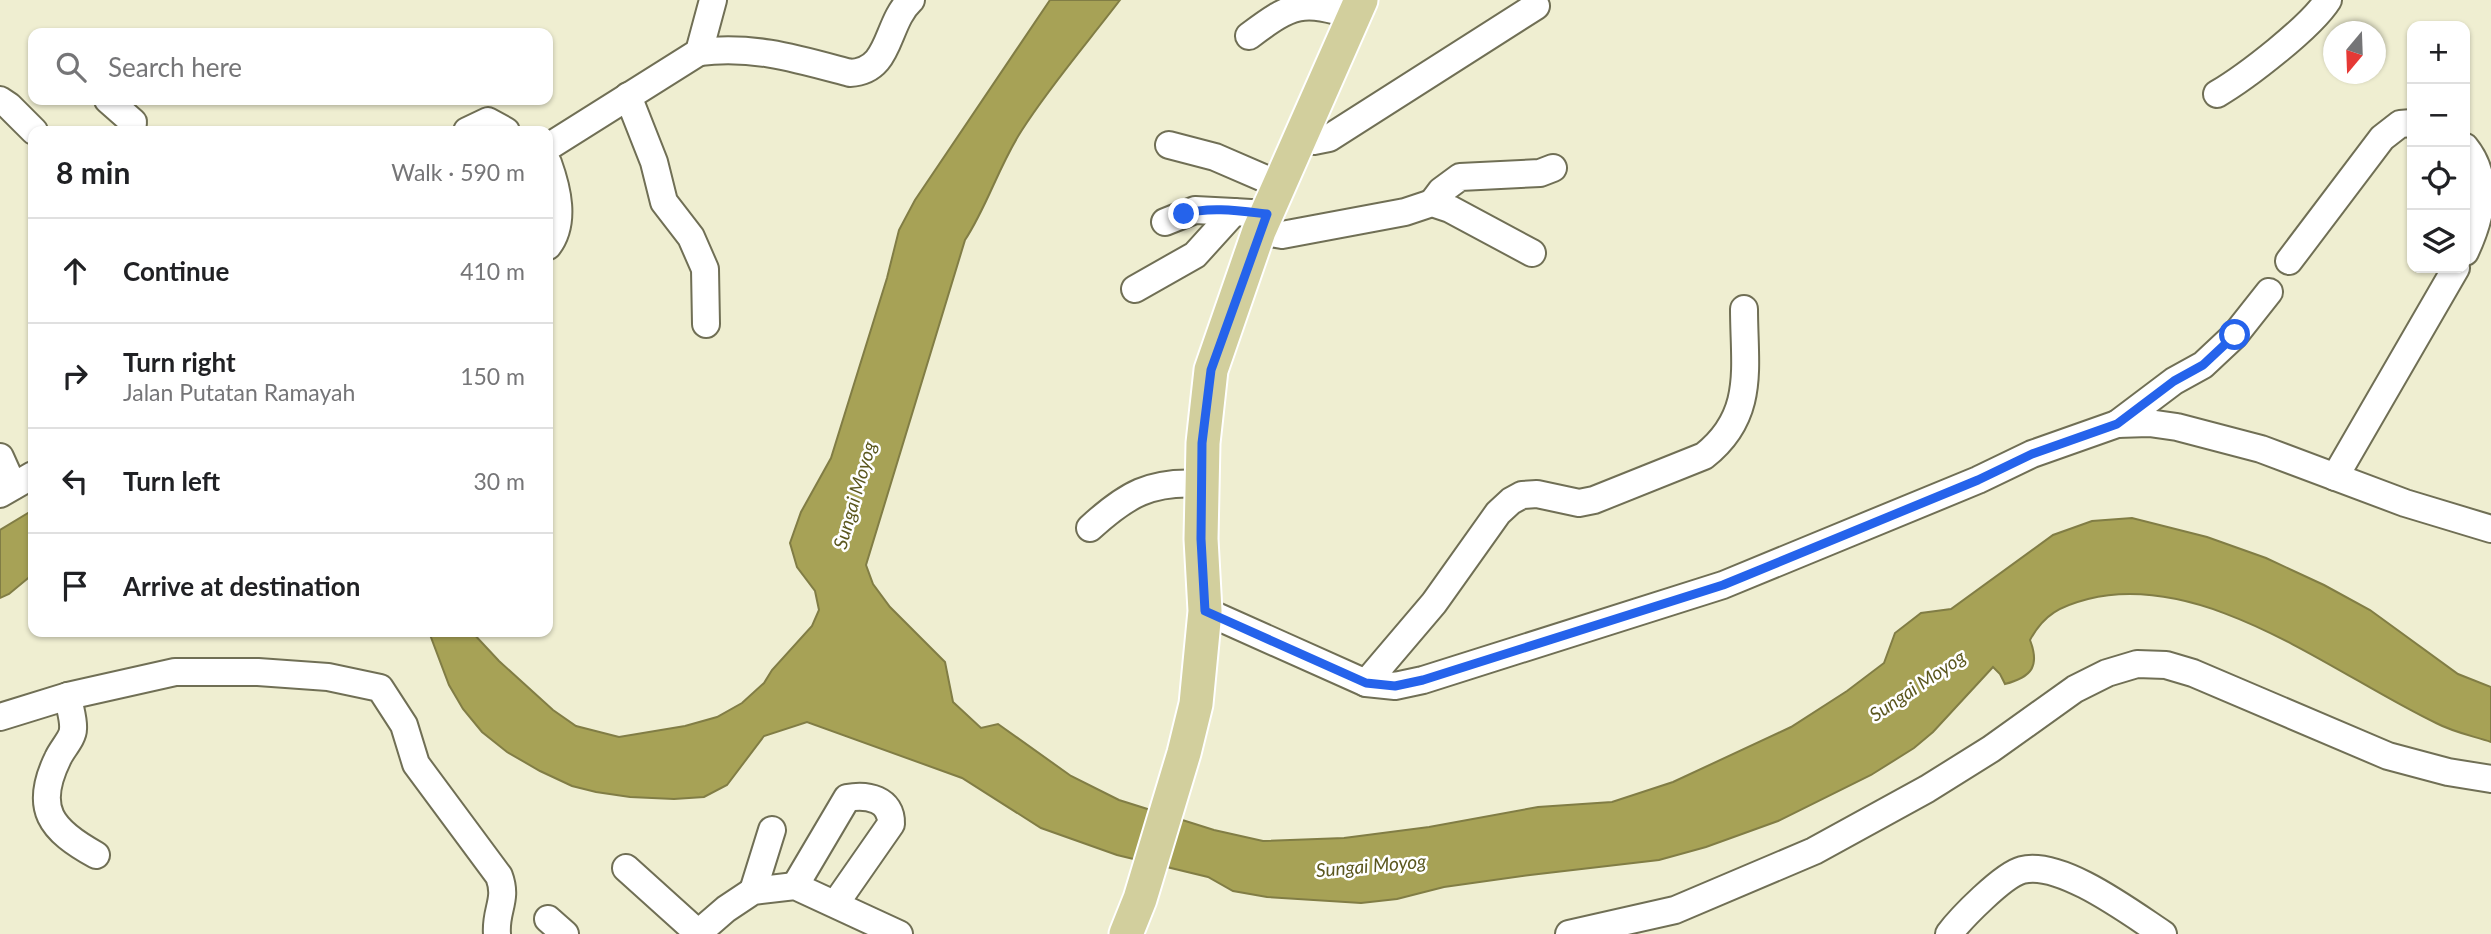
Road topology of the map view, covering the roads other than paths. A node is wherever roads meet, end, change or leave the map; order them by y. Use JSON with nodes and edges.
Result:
{"nodes":[{"id":1,"x":713,"y":0,"type":"edge"},
{"id":2,"x":911,"y":0,"type":"edge"},
{"id":3,"x":2328,"y":0,"type":"edge"},
{"id":4,"x":1536,"y":6,"type":"dead end"},
{"id":5,"x":1358,"y":8,"type":"edge"},
{"id":6,"x":1249,"y":36,"type":"dead end"},
{"id":7,"x":699,"y":52,"type":"junction"},
{"id":8,"x":2217,"y":94,"type":"dead end"},
{"id":9,"x":628,"y":96,"type":"junction"},
{"id":10,"x":0,"y":100,"type":"edge"},
{"id":11,"x":114,"y":105,"type":"edge"},
{"id":12,"x":2407,"y":123,"type":"edge"},
{"id":13,"x":29,"y":126,"type":"edge"},
{"id":14,"x":133,"y":126,"type":"edge"},
{"id":15,"x":478,"y":126,"type":"edge"},
{"id":16,"x":497,"y":126,"type":"edge"},
{"id":17,"x":1300,"y":139,"type":"junction"},
{"id":18,"x":553,"y":144,"type":"edge"},
{"id":19,"x":1169,"y":145,"type":"dead end"},
{"id":20,"x":2470,"y":155,"type":"edge"},
{"id":21,"x":1553,"y":168,"type":"dead end"},
{"id":22,"x":553,"y":178,"type":"edge"},
{"id":23,"x":1432,"y":203,"type":"junction"},
{"id":24,"x":1260,"y":211,"type":"junction"},
{"id":25,"x":1165,"y":222,"type":"dead end"},
{"id":26,"x":553,"y":237,"type":"edge"},
{"id":27,"x":2470,"y":241,"type":"edge"},
{"id":28,"x":1532,"y":253,"type":"dead end"},
{"id":29,"x":2288,"y":261,"type":"dead end"},
{"id":30,"x":2453,"y":273,"type":"edge"},
{"id":31,"x":1135,"y":289,"type":"dead end"},
{"id":32,"x":2269,"y":292,"type":"dead end"},
{"id":33,"x":1744,"y":309,"type":"dead end"},
{"id":34,"x":706,"y":324,"type":"dead end"},
{"id":35,"x":2117,"y":424,"type":"junction"},
{"id":36,"x":0,"y":457,"type":"edge"},
{"id":37,"x":2335,"y":477,"type":"junction"},
{"id":38,"x":1202,"y":484,"type":"junction"},
{"id":39,"x":15,"y":485,"type":"edge"},
{"id":40,"x":1090,"y":528,"type":"dead end"},
{"id":41,"x":2491,"y":529,"type":"edge"},
{"id":42,"x":1205,"y":611,"type":"junction"},
{"id":43,"x":1366,"y":683,"type":"junction"},
{"id":44,"x":68,"y":696,"type":"junction"},
{"id":45,"x":0,"y":717,"type":"edge"},
{"id":46,"x":2491,"y":779,"type":"edge"},
{"id":47,"x":772,"y":830,"type":"dead end"},
{"id":48,"x":96,"y":855,"type":"dead end"},
{"id":49,"x":626,"y":868,"type":"dead end"},
{"id":50,"x":795,"y":886,"type":"junction"},
{"id":51,"x":752,"y":891,"type":"junction"},
{"id":52,"x":836,"y":903,"type":"junction"},
{"id":53,"x":698,"y":933,"type":"edge"},
{"id":54,"x":497,"y":934,"type":"edge"},
{"id":55,"x":899,"y":934,"type":"edge"},
{"id":56,"x":1126,"y":934,"type":"edge"},
{"id":57,"x":1569,"y":934,"type":"edge"},
{"id":58,"x":1949,"y":934,"type":"edge"},
{"id":59,"x":2163,"y":934,"type":"edge"}],
"edges":[{"from":1,"to":7,"type":"street"},
{"from":2,"to":7,"type":"street"},
{"from":3,"to":8,"type":"street"},
{"from":4,"to":17,"type":"street"},
{"from":5,"to":6,"type":"street"},
{"from":5,"to":17,"type":"main road"},
{"from":7,"to":9,"type":"street"},
{"from":9,"to":18,"type":"street"},
{"from":9,"to":34,"type":"street"},
{"from":10,"to":13,"type":"street"},
{"from":11,"to":14,"type":"street"},
{"from":12,"to":29,"type":"street"},
{"from":15,"to":16,"type":"street"},
{"from":17,"to":24,"type":"main road"},
{"from":19,"to":24,"type":"street"},
{"from":20,"to":27,"type":"street"},
{"from":21,"to":23,"type":"street"},
{"from":22,"to":26,"type":"street"},
{"from":23,"to":24,"type":"street"},
{"from":23,"to":28,"type":"street"},
{"from":24,"to":25,"type":"street"},
{"from":24,"to":31,"type":"street"},
{"from":24,"to":38,"type":"main road"},
{"from":30,"to":37,"type":"street"},
{"from":32,"to":35,"type":"street"},
{"from":33,"to":43,"type":"street"},
{"from":35,"to":37,"type":"street"},
{"from":35,"to":43,"type":"street"},
{"from":36,"to":39,"type":"street"},
{"from":37,"to":41,"type":"street"},
{"from":38,"to":40,"type":"street"},
{"from":38,"to":42,"type":"main road"},
{"from":42,"to":43,"type":"street"},
{"from":42,"to":56,"type":"main road"},
{"from":44,"to":45,"type":"street"},
{"from":44,"to":48,"type":"street"},
{"from":44,"to":54,"type":"street"},
{"from":46,"to":57,"type":"street"},
{"from":47,"to":51,"type":"street"},
{"from":49,"to":53,"type":"street"},
{"from":50,"to":51,"type":"street"},
{"from":50,"to":52,"type":"street"},
{"from":50,"to":52,"type":"street"},
{"from":51,"to":53,"type":"street"},
{"from":52,"to":55,"type":"street"},
{"from":58,"to":59,"type":"street"}]}
